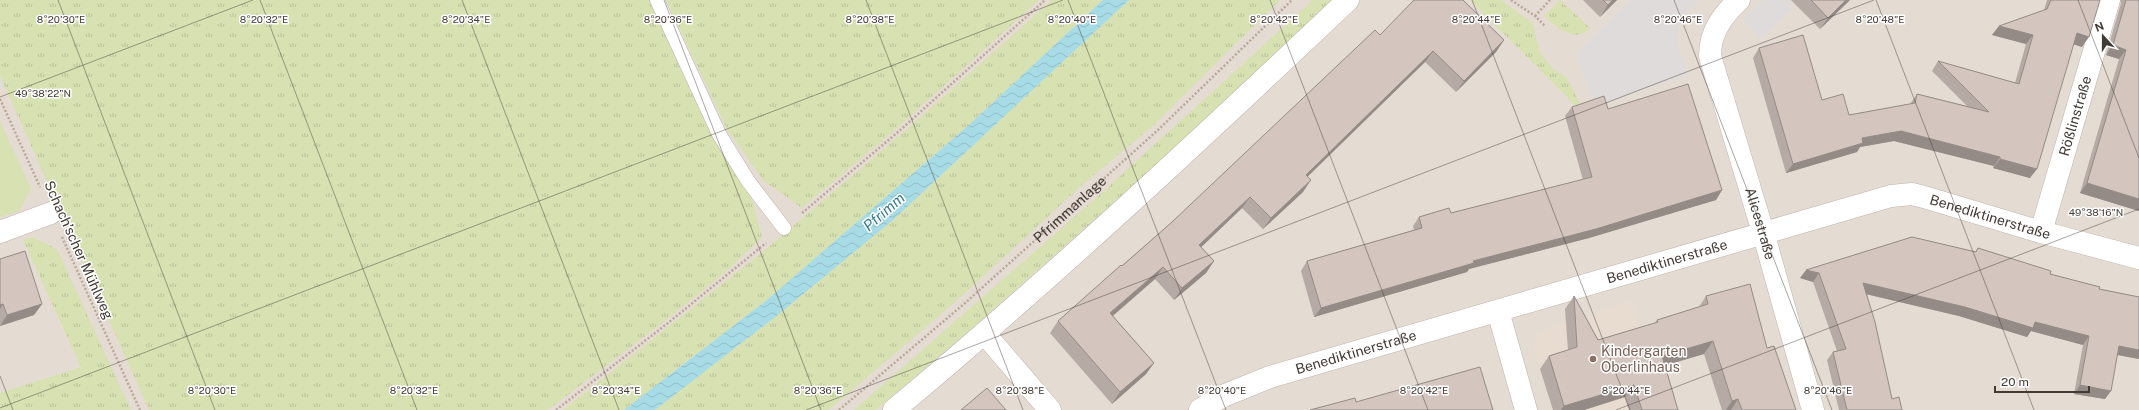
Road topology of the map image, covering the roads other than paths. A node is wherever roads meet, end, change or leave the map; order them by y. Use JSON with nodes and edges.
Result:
{"nodes":[{"id":1,"x":657,"y":0,"type":"edge"},
{"id":2,"x":1348,"y":0,"type":"edge"},
{"id":3,"x":1739,"y":0,"type":"edge"},
{"id":4,"x":2109,"y":0,"type":"edge"},
{"id":5,"x":51,"y":213,"type":"road end"},
{"id":6,"x":784,"y":228,"type":"road end"},
{"id":7,"x":0,"y":232,"type":"edge"},
{"id":8,"x":1764,"y":232,"type":"junction"},
{"id":9,"x":2041,"y":232,"type":"junction"},
{"id":10,"x":2139,"y":258,"type":"edge"},
{"id":11,"x":1498,"y":311,"type":"junction"},
{"id":12,"x":985,"y":334,"type":"junction"},
{"id":13,"x":894,"y":410,"type":"edge"},
{"id":14,"x":1050,"y":410,"type":"edge"},
{"id":15,"x":1200,"y":410,"type":"edge"},
{"id":16,"x":1526,"y":410,"type":"edge"},
{"id":17,"x":1813,"y":410,"type":"edge"}],
"edges":[{"from":1,"to":6,"type":"lane"},
{"from":2,"to":12,"type":"street"},
{"from":3,"to":8,"type":"street","name":"Alicestraße"},
{"from":4,"to":9,"type":"street","name":"Rößlinstraße"},
{"from":5,"to":7,"type":"street"},
{"from":8,"to":9,"type":"street","name":"Benediktinerstraße"},
{"from":8,"to":11,"type":"street","name":"Benediktinerstraße"},
{"from":8,"to":17,"type":"street","name":"Alicestraße"},
{"from":9,"to":10,"type":"street","name":"Benediktinerstraße"},
{"from":11,"to":15,"type":"street","name":"Benediktinerstraße"},
{"from":11,"to":16,"type":"street"},
{"from":12,"to":13,"type":"street"},
{"from":12,"to":14,"type":"street"}]}
